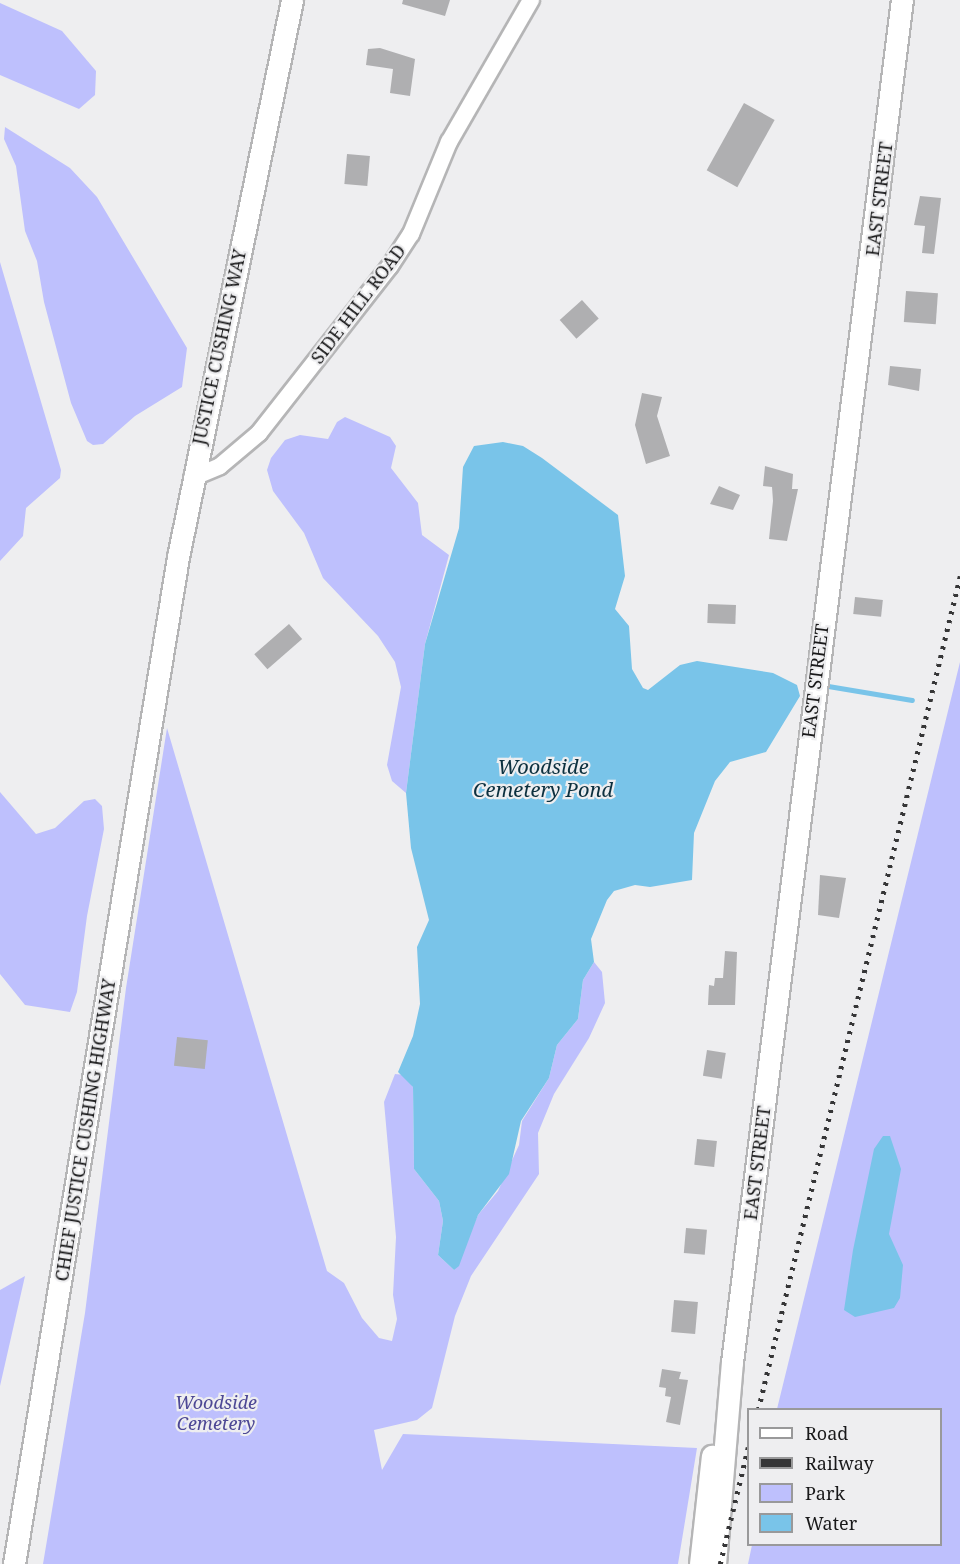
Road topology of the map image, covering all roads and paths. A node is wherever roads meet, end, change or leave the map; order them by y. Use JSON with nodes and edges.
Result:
{"nodes":[{"id":1,"x":292,"y":0,"type":"edge"},
{"id":2,"x":531,"y":0,"type":"edge"},
{"id":3,"x":902,"y":0,"type":"edge"},
{"id":4,"x":192,"y":478,"type":"junction"},
{"id":5,"x":155,"y":695,"type":"joint"},
{"id":6,"x":713,"y":1491,"type":"junction"},
{"id":7,"x":14,"y":1564,"type":"edge"},
{"id":8,"x":700,"y":1564,"type":"edge"},
{"id":9,"x":715,"y":1564,"type":"edge"}],
"edges":[{"from":1,"to":4,"type":"main road","name":"JUSTICE CUSHING WAY"},
{"from":2,"to":4,"type":"street","name":"SIDE HILL ROAD"},
{"from":3,"to":6,"type":"main road","name":"EAST STREET"},
{"from":4,"to":5,"type":"main road","name":"JUSTICE CUSHING WAY"},
{"from":5,"to":7,"type":"main road","name":"CHIEF JUSTICE CUSHING HIGHWAY"},
{"from":6,"to":8,"type":"main road"},
{"from":6,"to":9,"type":"main road"}]}
